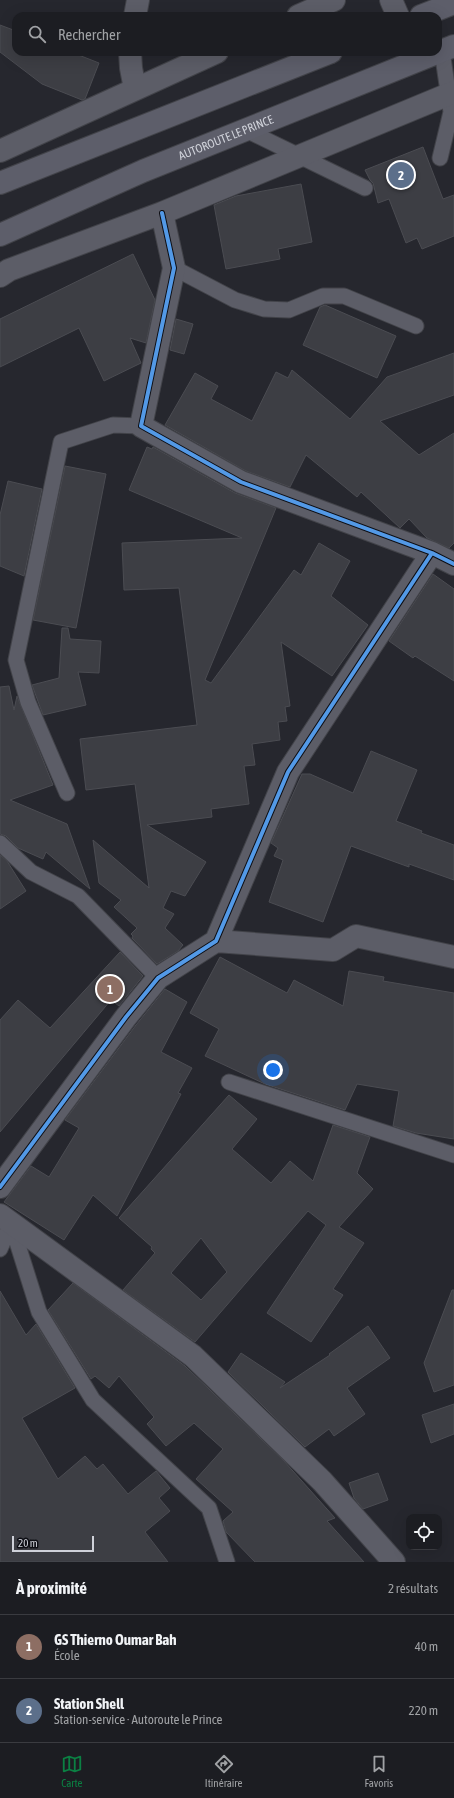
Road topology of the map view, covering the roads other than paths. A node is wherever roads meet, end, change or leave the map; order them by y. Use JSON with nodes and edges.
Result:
{"nodes":[{"id":1,"x":138,"y":0,"type":"edge"},
{"id":2,"x":334,"y":0,"type":"edge"},
{"id":3,"x":391,"y":0,"type":"edge"},
{"id":4,"x":454,"y":3,"type":"edge"},
{"id":5,"x":136,"y":12,"type":"edge"},
{"id":6,"x":307,"y":12,"type":"edge"},
{"id":7,"x":396,"y":12,"type":"edge"},
{"id":8,"x":431,"y":12,"type":"edge"},
{"id":9,"x":448,"y":49,"type":"edge"},
{"id":10,"x":130,"y":56,"type":"edge"},
{"id":11,"x":209,"y":56,"type":"edge"},
{"id":12,"x":321,"y":56,"type":"edge"},
{"id":13,"x":431,"y":56,"type":"edge"},
{"id":14,"x":135,"y":89,"type":"junction"},
{"id":15,"x":451,"y":93,"type":"edge"},
{"id":16,"x":246,"y":130,"type":"junction"},
{"id":17,"x":1,"y":147,"type":"edge"},
{"id":18,"x":300,"y":155,"type":"junction"},
{"id":19,"x":440,"y":158,"type":"dead end"},
{"id":20,"x":0,"y":183,"type":"edge"},
{"id":21,"x":365,"y":188,"type":"dead end"},
{"id":22,"x":162,"y":213,"type":"junction"},
{"id":23,"x":0,"y":235,"type":"edge"},
{"id":24,"x":174,"y":268,"type":"junction"},
{"id":25,"x":0,"y":276,"type":"edge"},
{"id":26,"x":416,"y":326,"type":"dead end"},
{"id":27,"x":141,"y":426,"type":"junction"},
{"id":28,"x":432,"y":553,"type":"junction"},
{"id":29,"x":454,"y":564,"type":"edge"},
{"id":30,"x":67,"y":793,"type":"dead end"},
{"id":31,"x":0,"y":843,"type":"edge"},
{"id":32,"x":216,"y":941,"type":"junction"},
{"id":33,"x":454,"y":957,"type":"edge"},
{"id":34,"x":158,"y":978,"type":"junction"},
{"id":35,"x":229,"y":1082,"type":"dead end"},
{"id":36,"x":454,"y":1155,"type":"edge"},
{"id":37,"x":0,"y":1187,"type":"edge"},
{"id":38,"x":6,"y":1219,"type":"edge"},
{"id":39,"x":0,"y":1249,"type":"edge"},
{"id":40,"x":227,"y":1562,"type":"edge"},
{"id":41,"x":394,"y":1562,"type":"edge"}],
"edges":[{"from":1,"to":5,"type":"street"},
{"from":2,"to":6,"type":"street"},
{"from":3,"to":7,"type":"street"},
{"from":4,"to":8,"type":"main road"},
{"from":9,"to":15,"type":"lane"},
{"from":10,"to":14,"type":"street"},
{"from":11,"to":14,"type":"street"},
{"from":12,"to":20,"type":"main road"},
{"from":13,"to":16,"type":"main road","name":"AUTOROUTE LE PRINCE"},
{"from":14,"to":17,"type":"street"},
{"from":15,"to":18,"type":"street"},
{"from":15,"to":19,"type":"lane"},
{"from":16,"to":18,"type":"lane"},
{"from":16,"to":23,"type":"main road","name":"AUTOROUTE LE PRINCE"},
{"from":18,"to":21,"type":"lane"},
{"from":18,"to":22,"type":"street"},
{"from":22,"to":24,"type":"street"},
{"from":22,"to":25,"type":"street"},
{"from":24,"to":26,"type":"lane"},
{"from":24,"to":27,"type":"street"},
{"from":27,"to":28,"type":"street"},
{"from":27,"to":30,"type":"lane"},
{"from":28,"to":29,"type":"street"},
{"from":28,"to":32,"type":"street"},
{"from":31,"to":34,"type":"lane"},
{"from":32,"to":33,"type":"street"},
{"from":32,"to":34,"type":"street"},
{"from":34,"to":37,"type":"street"},
{"from":35,"to":36,"type":"lane"},
{"from":38,"to":39,"type":"lane"},
{"from":38,"to":40,"type":"lane"},
{"from":38,"to":41,"type":"street"}]}
